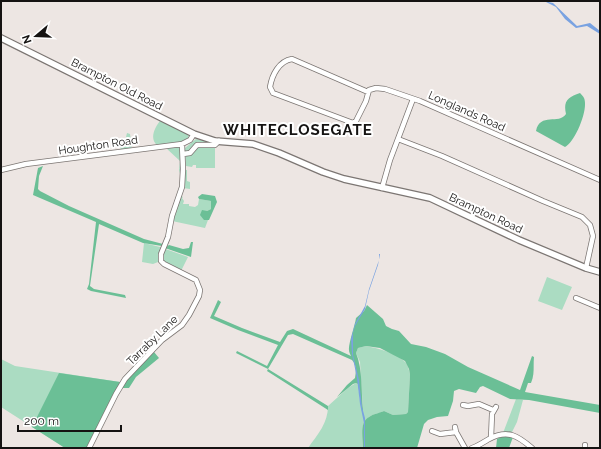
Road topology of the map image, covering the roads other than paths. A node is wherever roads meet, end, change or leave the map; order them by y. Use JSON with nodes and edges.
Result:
{"nodes":[{"id":1,"x":1,"y":38,"type":"edge"},
{"id":2,"x":368,"y":92,"type":"junction"},
{"id":3,"x":413,"y":98,"type":"junction"},
{"id":4,"x":194,"y":134,"type":"junction"},
{"id":5,"x":398,"y":139,"type":"junction"},
{"id":6,"x":219,"y":141,"type":"junction"},
{"id":7,"x":182,"y":144,"type":"junction"},
{"id":8,"x":183,"y":154,"type":"junction"},
{"id":9,"x":1,"y":170,"type":"edge"},
{"id":10,"x":600,"y":180,"type":"edge"},
{"id":11,"x":382,"y":188,"type":"junction"},
{"id":12,"x":586,"y":268,"type":"junction"},
{"id":13,"x":600,"y":272,"type":"edge"},
{"id":14,"x":576,"y":298,"type":"dead end"},
{"id":15,"x":600,"y":308,"type":"edge"},
{"id":16,"x":463,"y":405,"type":"dead end"},
{"id":17,"x":432,"y":431,"type":"dead end"},
{"id":18,"x":491,"y":438,"type":"junction"},
{"id":19,"x":529,"y":447,"type":"edge"},
{"id":20,"x":89,"y":448,"type":"edge"},
{"id":21,"x":465,"y":448,"type":"edge"},
{"id":22,"x":472,"y":448,"type":"edge"}],
"edges":[{"from":1,"to":4,"type":"main road","name":"Brampton Old Road"},
{"from":2,"to":2,"type":"street"},
{"from":2,"to":3,"type":"street"},
{"from":3,"to":5,"type":"street","name":"Longlands Road"},
{"from":3,"to":10,"type":"street","name":"Longlands Road"},
{"from":4,"to":6,"type":"main road"},
{"from":4,"to":7,"type":"street"},
{"from":5,"to":11,"type":"street","name":"Longlands Road"},
{"from":5,"to":12,"type":"street"},
{"from":6,"to":8,"type":"street"},
{"from":6,"to":11,"type":"main road","name":"Brampton Road"},
{"from":7,"to":8,"type":"street","name":"Tarraby Lane"},
{"from":7,"to":9,"type":"street","name":"Houghton Road"},
{"from":8,"to":20,"type":"street","name":"Tarraby Lane"},
{"from":11,"to":12,"type":"main road","name":"Brampton Road"},
{"from":12,"to":13,"type":"main road","name":"Brampton Road"},
{"from":14,"to":15,"type":"street"},
{"from":16,"to":18,"type":"street"},
{"from":17,"to":21,"type":"street"},
{"from":18,"to":19,"type":"street"},
{"from":18,"to":22,"type":"street"}]}
